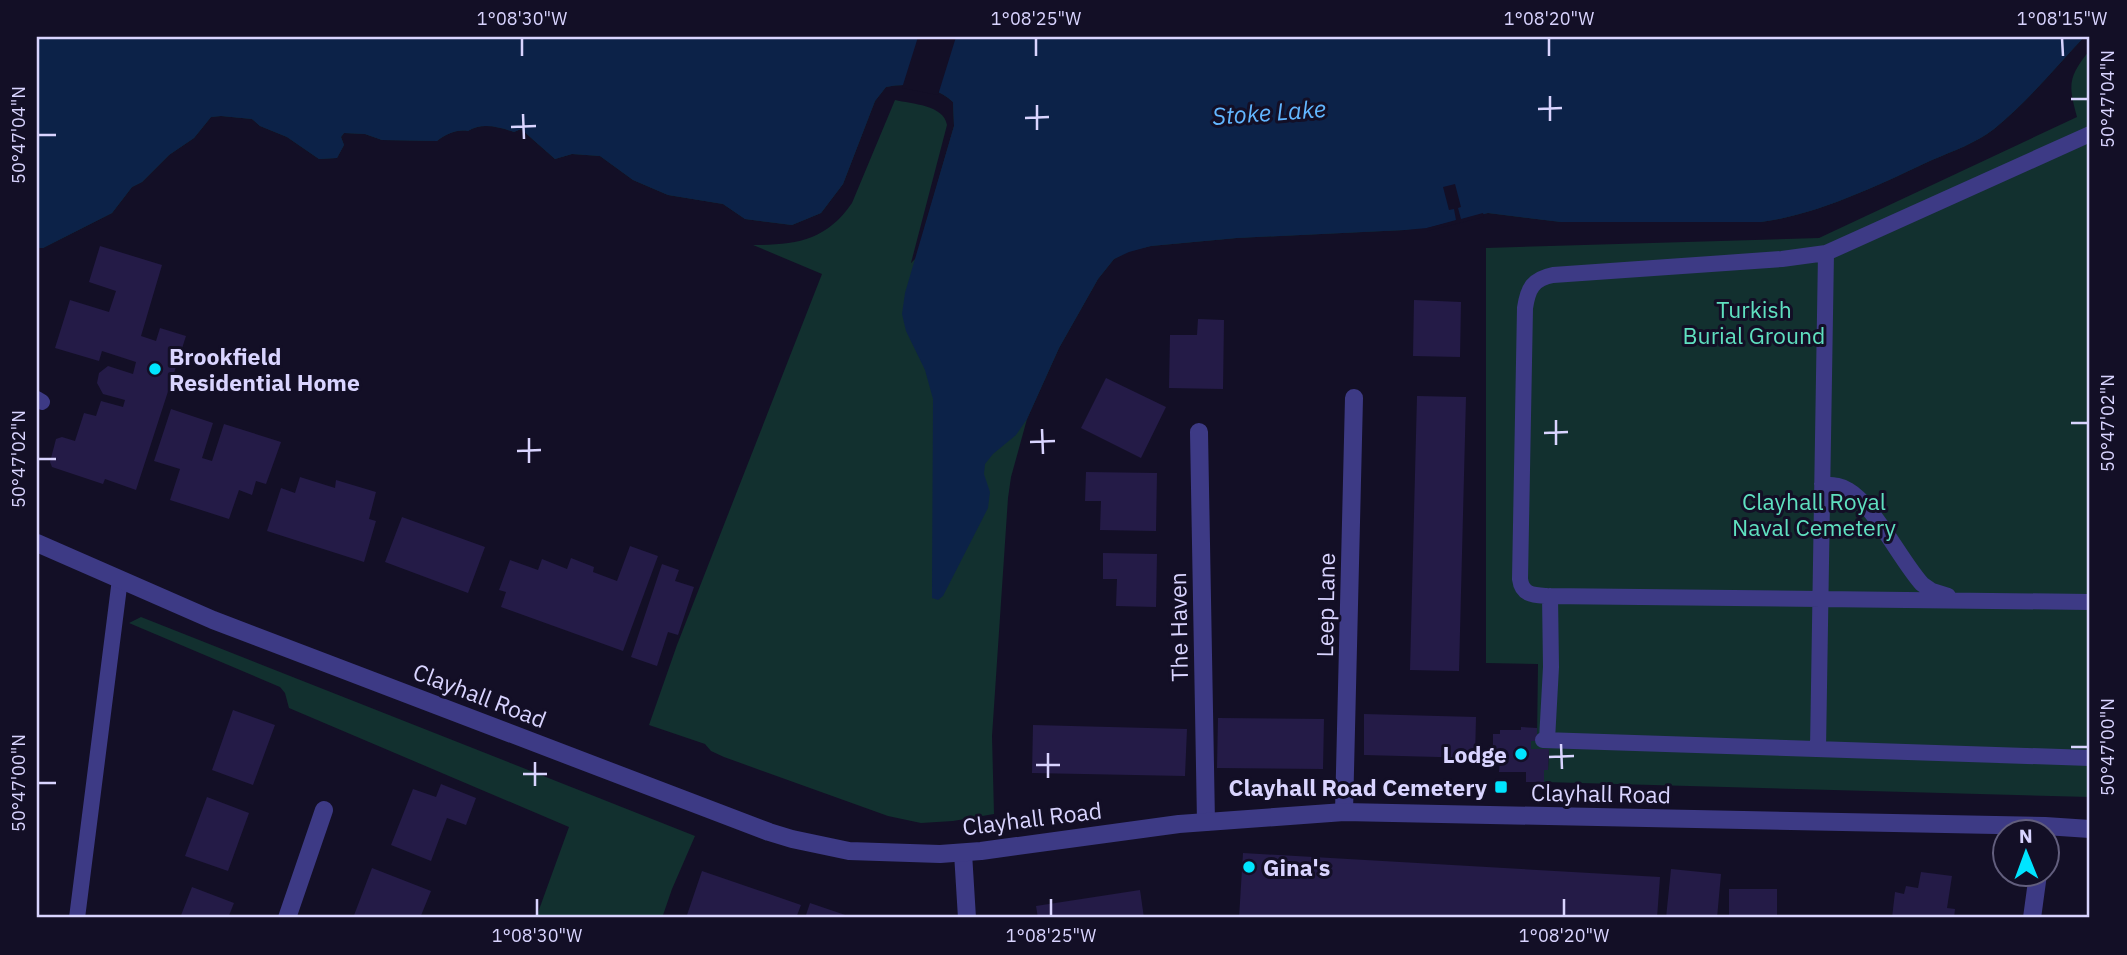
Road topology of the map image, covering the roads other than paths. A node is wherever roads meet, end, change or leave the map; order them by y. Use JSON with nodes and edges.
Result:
{"nodes":[{"id":1,"x":2090,"y":134,"type":"edge"},
{"id":2,"x":1826,"y":253,"type":"junction"},
{"id":3,"x":1354,"y":398,"type":"dead end"},
{"id":4,"x":1199,"y":432,"type":"dead end"},
{"id":5,"x":1822,"y":484,"type":"junction"},
{"id":6,"x":37,"y":543,"type":"edge"},
{"id":7,"x":120,"y":579,"type":"junction"},
{"id":8,"x":1550,"y":596,"type":"junction"},
{"id":9,"x":1820,"y":598,"type":"junction"},
{"id":10,"x":1979,"y":601,"type":"junction"},
{"id":11,"x":2090,"y":602,"type":"edge"},
{"id":12,"x":1818,"y":749,"type":"junction"},
{"id":13,"x":2090,"y":758,"type":"edge"},
{"id":14,"x":324,"y":810,"type":"dead end"},
{"id":15,"x":1344,"y":812,"type":"junction"},
{"id":16,"x":1206,"y":822,"type":"junction"},
{"id":17,"x":1990,"y":828,"type":"edge"},
{"id":18,"x":2060,"y":829,"type":"edge"},
{"id":19,"x":2090,"y":829,"type":"edge"},
{"id":20,"x":963,"y":853,"type":"junction"},
{"id":21,"x":2036,"y":888,"type":"edge"},
{"id":22,"x":77,"y":918,"type":"edge"},
{"id":23,"x":287,"y":918,"type":"edge"},
{"id":24,"x":967,"y":918,"type":"edge"},
{"id":25,"x":2032,"y":918,"type":"edge"}],
"edges":[{"from":1,"to":2,"type":"lane"},
{"from":2,"to":5,"type":"lane"},
{"from":2,"to":8,"type":"lane"},
{"from":3,"to":15,"type":"street","name":"Leep Lane"},
{"from":4,"to":16,"type":"street","name":"The Haven"},
{"from":5,"to":9,"type":"lane"},
{"from":5,"to":10,"type":"lane"},
{"from":6,"to":7,"type":"street","name":"Clayhall Road"},
{"from":7,"to":20,"type":"street","name":"Clayhall Road"},
{"from":7,"to":22,"type":"lane"},
{"from":8,"to":9,"type":"lane"},
{"from":8,"to":12,"type":"lane"},
{"from":9,"to":10,"type":"lane"},
{"from":9,"to":12,"type":"lane"},
{"from":10,"to":11,"type":"lane"},
{"from":12,"to":13,"type":"lane"},
{"from":14,"to":23,"type":"street"},
{"from":15,"to":16,"type":"street","name":"Clayhall Road"},
{"from":15,"to":17,"type":"street","name":"Clayhall Road"},
{"from":16,"to":20,"type":"street","name":"Clayhall Road"},
{"from":18,"to":19,"type":"street","name":"Clayhall Road"},
{"from":20,"to":24,"type":"street"},
{"from":21,"to":25,"type":"street"}]}
